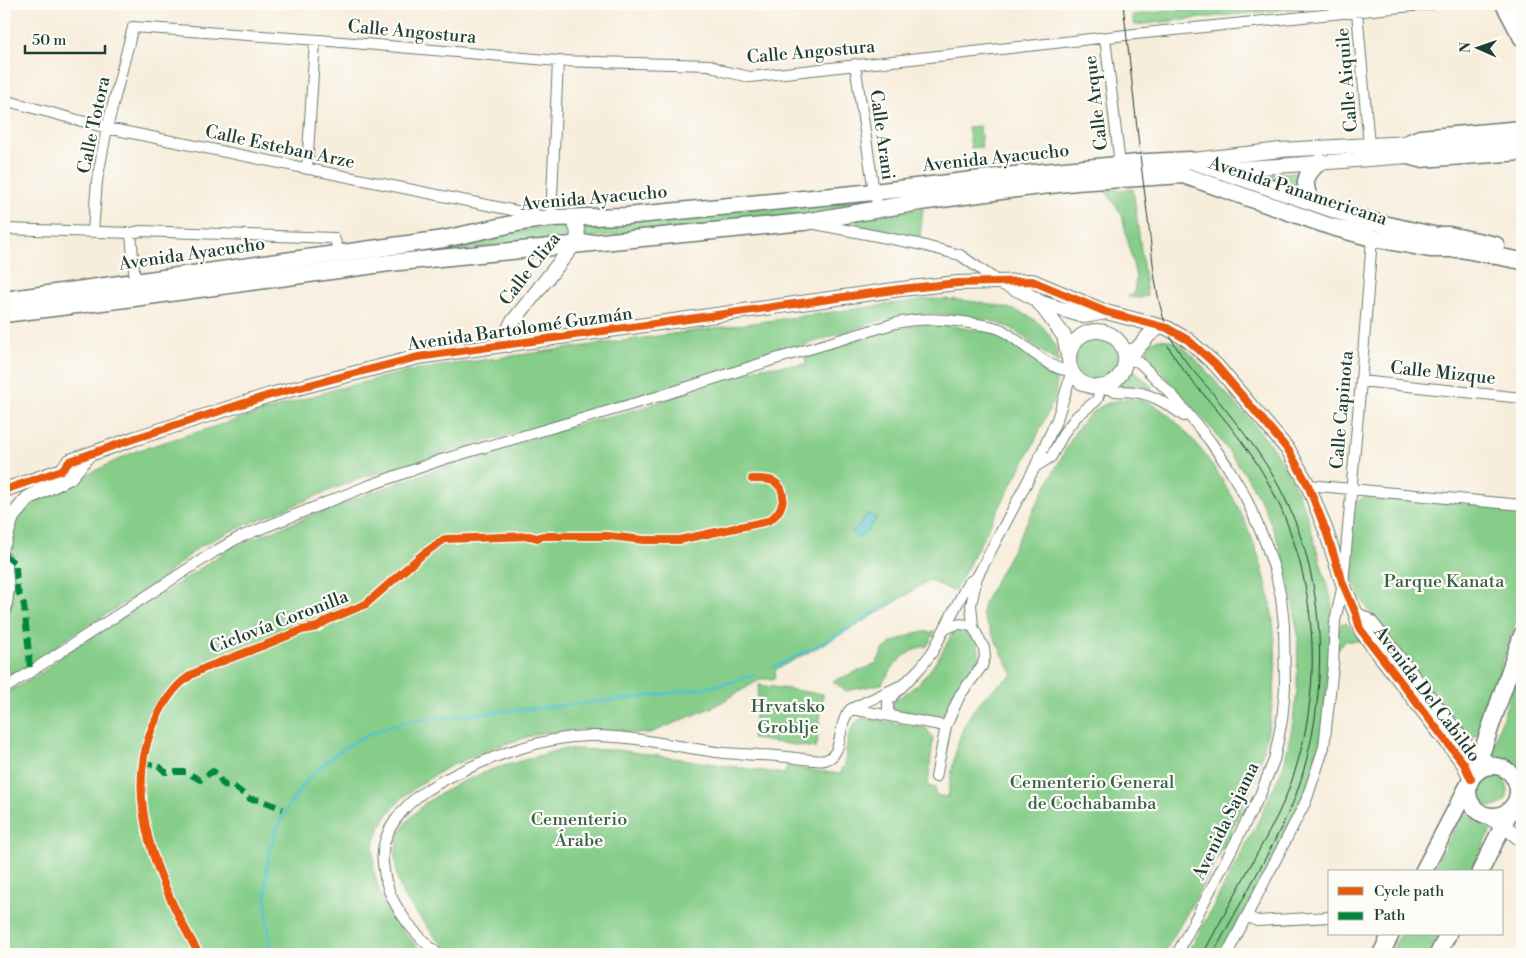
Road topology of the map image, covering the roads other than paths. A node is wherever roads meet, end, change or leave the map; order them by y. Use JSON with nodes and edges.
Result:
{"nodes":[{"id":1,"x":1432,"y":4,"type":"edge"},
{"id":2,"x":1504,"y":4,"type":"edge"},
{"id":3,"x":1358,"y":12,"type":"junction"},
{"id":4,"x":133,"y":27,"type":"joint"},
{"id":5,"x":1105,"y":38,"type":"junction"},
{"id":6,"x":1522,"y":38,"type":"edge"},
{"id":7,"x":315,"y":40,"type":"junction"},
{"id":8,"x":558,"y":61,"type":"junction"},
{"id":9,"x":856,"y":64,"type":"junction"},
{"id":10,"x":4,"y":100,"type":"edge"},
{"id":11,"x":107,"y":128,"type":"junction"},
{"id":12,"x":1522,"y":129,"type":"edge"},
{"id":13,"x":1522,"y":142,"type":"edge"},
{"id":14,"x":1369,"y":146,"type":"junction"},
{"id":15,"x":1412,"y":149,"type":"junction"},
{"id":16,"x":1522,"y":152,"type":"edge"},
{"id":17,"x":1320,"y":162,"type":"junction"},
{"id":18,"x":1120,"y":165,"type":"junction"},
{"id":19,"x":1186,"y":168,"type":"junction"},
{"id":20,"x":307,"y":169,"type":"junction"},
{"id":21,"x":1222,"y":171,"type":"junction"},
{"id":22,"x":874,"y":192,"type":"junction"},
{"id":23,"x":1312,"y":202,"type":"junction"},
{"id":24,"x":879,"y":209,"type":"junction"},
{"id":25,"x":551,"y":218,"type":"junction"},
{"id":26,"x":570,"y":218,"type":"junction"},
{"id":27,"x":804,"y":222,"type":"junction"},
{"id":28,"x":4,"y":229,"type":"edge"},
{"id":29,"x":94,"y":231,"type":"junction"},
{"id":30,"x":131,"y":233,"type":"junction"},
{"id":31,"x":1372,"y":238,"type":"junction"},
{"id":32,"x":1432,"y":242,"type":"junction"},
{"id":33,"x":573,"y":246,"type":"junction"},
{"id":34,"x":1522,"y":250,"type":"edge"},
{"id":35,"x":340,"y":254,"type":"junction"},
{"id":36,"x":1522,"y":262,"type":"edge"},
{"id":37,"x":1522,"y":272,"type":"edge"},
{"id":38,"x":135,"y":282,"type":"junction"},
{"id":39,"x":1000,"y":282,"type":"junction"},
{"id":40,"x":4,"y":300,"type":"edge"},
{"id":41,"x":1038,"y":301,"type":"junction"},
{"id":42,"x":1110,"y":313,"type":"junction"},
{"id":43,"x":4,"y":314,"type":"edge"},
{"id":44,"x":1160,"y":327,"type":"junction"},
{"id":45,"x":1091,"y":331,"type":"junction"},
{"id":46,"x":509,"y":345,"type":"junction"},
{"id":47,"x":1122,"y":350,"type":"junction"},
{"id":48,"x":1069,"y":365,"type":"junction"},
{"id":49,"x":1361,"y":381,"type":"junction"},
{"id":50,"x":1102,"y":387,"type":"junction"},
{"id":51,"x":1522,"y":398,"type":"edge"},
{"id":52,"x":1192,"y":420,"type":"junction"},
{"id":53,"x":89,"y":454,"type":"junction"},
{"id":54,"x":1035,"y":467,"type":"junction"},
{"id":55,"x":1308,"y":485,"type":"junction"},
{"id":56,"x":1352,"y":489,"type":"junction"},
{"id":57,"x":4,"y":490,"type":"edge"},
{"id":58,"x":1522,"y":505,"type":"edge"},
{"id":59,"x":4,"y":542,"type":"edge"},
{"id":60,"x":4,"y":558,"type":"edge"},
{"id":61,"x":977,"y":576,"type":"junction"},
{"id":62,"x":1343,"y":584,"type":"junction"},
{"id":63,"x":4,"y":610,"type":"edge"},
{"id":64,"x":1356,"y":614,"type":"junction"},
{"id":65,"x":973,"y":627,"type":"junction"},
{"id":66,"x":944,"y":630,"type":"junction"},
{"id":67,"x":1522,"y":635,"type":"edge"},
{"id":68,"x":902,"y":685,"type":"junction"},
{"id":69,"x":4,"y":689,"type":"edge"},
{"id":70,"x":851,"y":709,"type":"junction"},
{"id":71,"x":894,"y":717,"type":"junction"},
{"id":72,"x":946,"y":726,"type":"junction"},
{"id":73,"x":1480,"y":758,"type":"junction"},
{"id":74,"x":1496,"y":766,"type":"junction"},
{"id":75,"x":936,"y":777,"type":"dead end"},
{"id":76,"x":1471,"y":779,"type":"junction"},
{"id":77,"x":1519,"y":797,"type":"edge"},
{"id":78,"x":1481,"y":813,"type":"junction"},
{"id":79,"x":1503,"y":825,"type":"junction"},
{"id":80,"x":1522,"y":840,"type":"edge"},
{"id":81,"x":1424,"y":870,"type":"edge"},
{"id":82,"x":1481,"y":870,"type":"edge"},
{"id":83,"x":1247,"y":916,"type":"junction"},
{"id":84,"x":1328,"y":917,"type":"edge"},
{"id":85,"x":1390,"y":936,"type":"edge"},
{"id":86,"x":1447,"y":936,"type":"edge"},
{"id":87,"x":438,"y":954,"type":"edge"},
{"id":88,"x":1177,"y":954,"type":"edge"},
{"id":89,"x":1227,"y":954,"type":"edge"},
{"id":90,"x":1381,"y":954,"type":"edge"},
{"id":91,"x":1438,"y":954,"type":"edge"}],
"edges":[{"from":1,"to":3,"type":"street","name":"Calle Angostura"},
{"from":2,"to":6,"type":"main road"},
{"from":3,"to":5,"type":"street","name":"Calle Angostura"},
{"from":3,"to":14,"type":"street","name":"Calle Aiquile"},
{"from":4,"to":7,"type":"street","name":"Calle Angostura"},
{"from":4,"to":11,"type":"street","name":"Calle Totora"},
{"from":5,"to":9,"type":"street","name":"Calle Angostura"},
{"from":5,"to":18,"type":"street","name":"Calle Arque"},
{"from":7,"to":8,"type":"street","name":"Calle Angostura"},
{"from":7,"to":20,"type":"street"},
{"from":8,"to":9,"type":"street","name":"Calle Angostura"},
{"from":8,"to":25,"type":"street"},
{"from":9,"to":22,"type":"street","name":"Calle Arani"},
{"from":10,"to":11,"type":"street","name":"Calle Esteban Arze"},
{"from":11,"to":20,"type":"street","name":"Calle Esteban Arze"},
{"from":11,"to":29,"type":"street","name":"Calle Totora"},
{"from":12,"to":15,"type":"main road"},
{"from":13,"to":15,"type":"street"},
{"from":14,"to":15,"type":"street"},
{"from":14,"to":19,"type":"street"},
{"from":15,"to":16,"type":"main road"},
{"from":15,"to":17,"type":"street"},
{"from":17,"to":21,"type":"street"},
{"from":17,"to":23,"type":"main road"},
{"from":18,"to":19,"type":"main road","name":"Avenida Ayacucho"},
{"from":18,"to":22,"type":"main road","name":"Avenida Ayacucho"},
{"from":19,"to":21,"type":"main road","name":"Avenida Panamericana"},
{"from":19,"to":24,"type":"main road","name":"Avenida Ayacucho"},
{"from":19,"to":31,"type":"main road","name":"Avenida Panamericana"},
{"from":20,"to":25,"type":"street","name":"Calle Esteban Arze"},
{"from":21,"to":23,"type":"main road","name":"Avenida Panamericana"},
{"from":22,"to":24,"type":"street","name":"Calle Arani"},
{"from":22,"to":26,"type":"main road","name":"Avenida Ayacucho"},
{"from":23,"to":32,"type":"main road","name":"Avenida Panamericana"},
{"from":24,"to":27,"type":"main road","name":"Avenida Ayacucho"},
{"from":25,"to":26,"type":"main road","name":"Avenida Ayacucho"},
{"from":25,"to":35,"type":"main road","name":"Avenida Ayacucho"},
{"from":26,"to":33,"type":"street","name":"Calle Cliza"},
{"from":27,"to":33,"type":"main road","name":"Avenida Ayacucho"},
{"from":27,"to":39,"type":"street"},
{"from":28,"to":29,"type":"street"},
{"from":29,"to":30,"type":"street"},
{"from":30,"to":35,"type":"street"},
{"from":30,"to":38,"type":"street"},
{"from":31,"to":32,"type":"main road","name":"Avenida Panamericana"},
{"from":31,"to":49,"type":"street","name":"Calle Capinota"},
{"from":32,"to":34,"type":"main road"},
{"from":32,"to":36,"type":"main road","name":"Avenida Panamericana"},
{"from":32,"to":37,"type":"main road"},
{"from":33,"to":43,"type":"main road","name":"Avenida Ayacucho"},
{"from":33,"to":46,"type":"street","name":"Calle Cliza"},
{"from":35,"to":38,"type":"main road","name":"Avenida Ayacucho"},
{"from":38,"to":40,"type":"main road","name":"Avenida Ayacucho"},
{"from":39,"to":41,"type":"street","name":"Avenida Bartolomé Guzmán"},
{"from":39,"to":42,"type":"street","name":"Avenida Del Cabildo"},
{"from":39,"to":46,"type":"street","name":"Avenida Bartolomé Guzmán"},
{"from":41,"to":42,"type":"street"},
{"from":41,"to":48,"type":"street","name":"Avenida Bartolomé Guzmán"},
{"from":42,"to":44,"type":"street","name":"Avenida Del Cabildo"},
{"from":42,"to":45,"type":"street"},
{"from":42,"to":47,"type":"street"},
{"from":44,"to":47,"type":"street"},
{"from":44,"to":55,"type":"street","name":"Avenida Del Cabildo"},
{"from":45,"to":47,"type":"street"},
{"from":45,"to":48,"type":"street"},
{"from":46,"to":53,"type":"street","name":"Avenida Bartolomé Guzmán"},
{"from":47,"to":50,"type":"street"},
{"from":47,"to":52,"type":"street","name":"Avenida Sajama"},
{"from":48,"to":50,"type":"street"},
{"from":48,"to":54,"type":"street","name":"Avenida Bartolomé Guzmán"},
{"from":48,"to":69,"type":"street"},
{"from":49,"to":51,"type":"street","name":"Calle Mizque"},
{"from":49,"to":56,"type":"street","name":"Calle Capinota"},
{"from":50,"to":52,"type":"street","name":"Avenida Sajama"},
{"from":50,"to":54,"type":"street","name":"Avenida Bartolomé Guzmán"},
{"from":52,"to":88,"type":"street","name":"Avenida Sajama"},
{"from":53,"to":57,"type":"street","name":"Avenida Bartolomé Guzmán"},
{"from":53,"to":59,"type":"street"},
{"from":54,"to":61,"type":"street","name":"Avenida Bartolomé Guzmán"},
{"from":55,"to":56,"type":"street"},
{"from":55,"to":62,"type":"street","name":"Avenida Del Cabildo"},
{"from":56,"to":58,"type":"street"},
{"from":56,"to":62,"type":"street","name":"Calle Capinota"},
{"from":60,"to":63,"type":"street"},
{"from":61,"to":65,"type":"street","name":"Avenida Bartolomé Guzmán"},
{"from":61,"to":66,"type":"street","name":"Avenida Bartolomé Guzmán"},
{"from":62,"to":64,"type":"street","name":"Avenida Del Cabildo"},
{"from":62,"to":83,"type":"street"},
{"from":64,"to":73,"type":"street","name":"Avenida Del Cabildo"},
{"from":64,"to":76,"type":"street","name":"Avenida Del Cabildo"},
{"from":65,"to":66,"type":"street"},
{"from":65,"to":72,"type":"street","name":"Avenida Bartolomé Guzmán"},
{"from":66,"to":68,"type":"street","name":"Avenida Bartolomé Guzmán"},
{"from":67,"to":73,"type":"main road"},
{"from":68,"to":70,"type":"street","name":"Avenida Bartolomé Guzmán"},
{"from":68,"to":71,"type":"street","name":"Avenida Bartolomé Guzmán"},
{"from":70,"to":71,"type":"street"},
{"from":70,"to":87,"type":"street"},
{"from":71,"to":72,"type":"street"},
{"from":72,"to":75,"type":"street","name":"Avenida Bartolomé Guzmán"},
{"from":73,"to":74,"type":"street","name":"Avenida Del Cabildo"},
{"from":73,"to":76,"type":"main road"},
{"from":74,"to":76,"type":"main road"},
{"from":74,"to":77,"type":"main road"},
{"from":76,"to":78,"type":"main road"},
{"from":76,"to":81,"type":"main road"},
{"from":77,"to":78,"type":"main road"},
{"from":77,"to":79,"type":"main road"},
{"from":78,"to":79,"type":"street"},
{"from":79,"to":80,"type":"street"},
{"from":79,"to":82,"type":"main road"},
{"from":83,"to":84,"type":"street"},
{"from":83,"to":89,"type":"street"},
{"from":85,"to":90,"type":"main road"},
{"from":86,"to":91,"type":"main road"}]}
